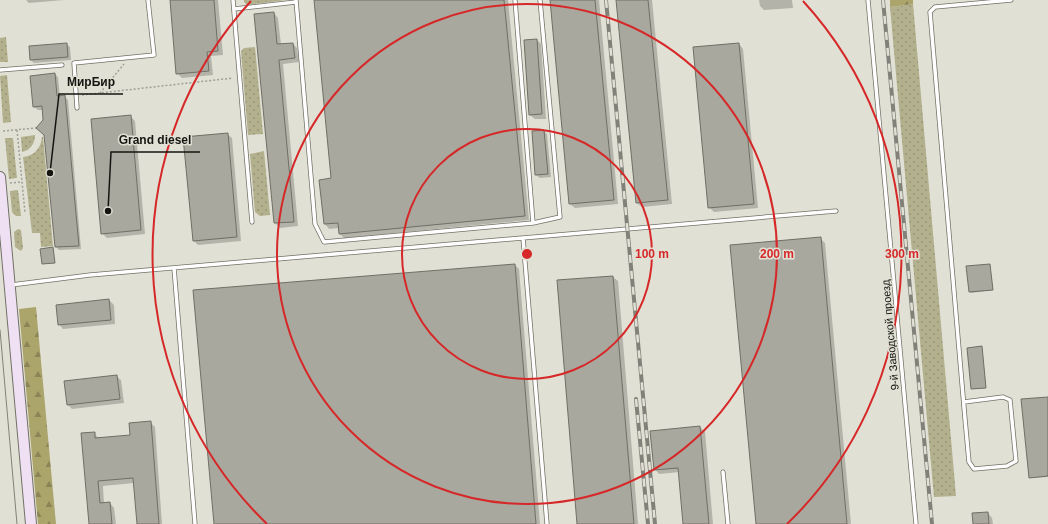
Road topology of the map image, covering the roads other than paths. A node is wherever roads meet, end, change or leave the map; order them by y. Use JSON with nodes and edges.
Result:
{"nodes":[{"id":1,"x":148,"y":0,"type":"edge"},
{"id":2,"x":233,"y":0,"type":"edge"},
{"id":3,"x":515,"y":0,"type":"edge"},
{"id":4,"x":540,"y":0,"type":"edge"},
{"id":5,"x":868,"y":0,"type":"edge"},
{"id":6,"x":1011,"y":0,"type":"edge"},
{"id":7,"x":296,"y":1,"type":"edge"},
{"id":8,"x":234,"y":9,"type":"junction"},
{"id":9,"x":62,"y":65,"type":"dead end"},
{"id":10,"x":0,"y":70,"type":"edge"},
{"id":11,"x":77,"y":108,"type":"dead end"},
{"id":12,"x":0,"y":177,"type":"edge"},
{"id":13,"x":836,"y":211,"type":"dead end"},
{"id":14,"x":252,"y":222,"type":"dead end"},
{"id":15,"x":533,"y":223,"type":"junction"},
{"id":16,"x":523,"y":238,"type":"junction"},
{"id":17,"x":174,"y":268,"type":"junction"},
{"id":18,"x":10,"y":286,"type":"junction"},
{"id":19,"x":964,"y":402,"type":"junction"},
{"id":20,"x":723,"y":472,"type":"dead end"},
{"id":21,"x":31,"y":524,"type":"edge"},
{"id":22,"x":195,"y":524,"type":"edge"},
{"id":23,"x":547,"y":524,"type":"edge"},
{"id":24,"x":728,"y":524,"type":"edge"},
{"id":25,"x":916,"y":524,"type":"edge"}],
"edges":[{"from":1,"to":11,"type":"lane"},
{"from":2,"to":8,"type":"lane"},
{"from":3,"to":15,"type":"lane"},
{"from":4,"to":15,"type":"lane"},
{"from":5,"to":25,"type":"lane","name":"9-й Заводской проезд"},
{"from":6,"to":19,"type":"lane"},
{"from":7,"to":8,"type":"lane"},
{"from":7,"to":15,"type":"lane"},
{"from":8,"to":14,"type":"lane"},
{"from":9,"to":10,"type":"lane"},
{"from":12,"to":18,"type":"main road"},
{"from":13,"to":16,"type":"lane"},
{"from":16,"to":17,"type":"lane"},
{"from":16,"to":23,"type":"lane"},
{"from":17,"to":18,"type":"lane"},
{"from":17,"to":22,"type":"lane"},
{"from":18,"to":21,"type":"main road"},
{"from":19,"to":19,"type":"lane"},
{"from":20,"to":24,"type":"lane"}]}
